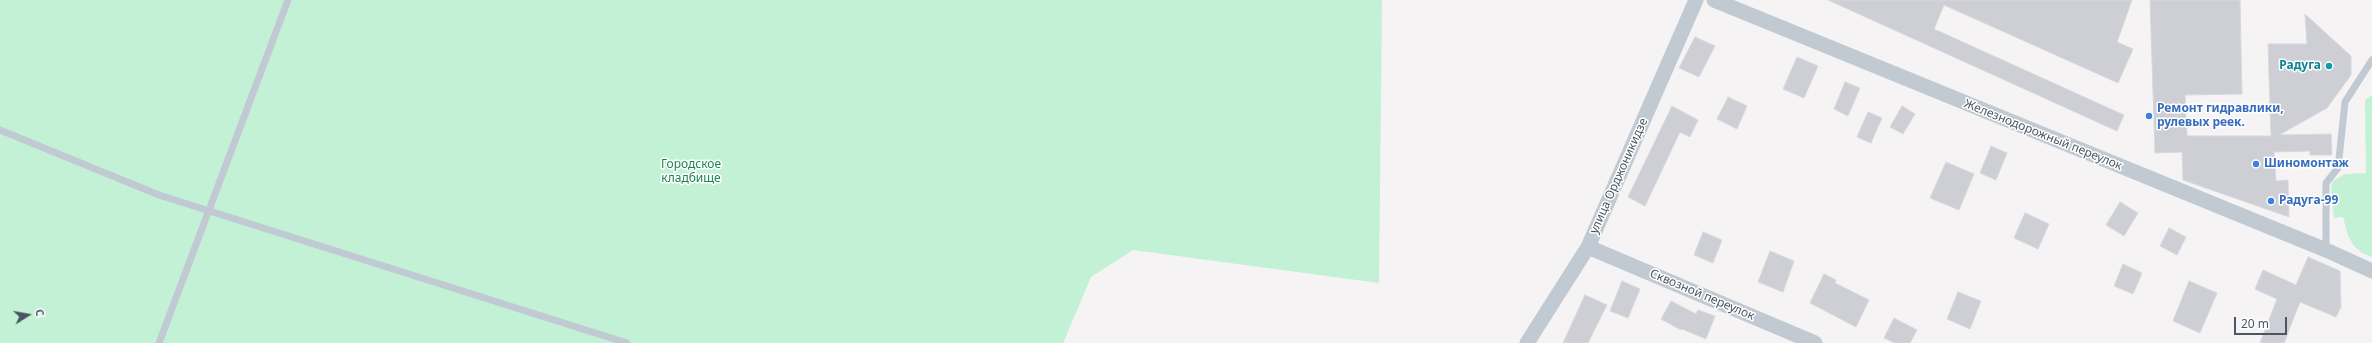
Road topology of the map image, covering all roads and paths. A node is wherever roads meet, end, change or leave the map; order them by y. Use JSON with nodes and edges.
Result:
{"nodes":[{"id":1,"x":288,"y":0,"type":"edge"},
{"id":2,"x":1696,"y":0,"type":"edge"},
{"id":3,"x":1714,"y":0,"type":"edge"},
{"id":4,"x":2372,"y":60,"type":"edge"},
{"id":5,"x":0,"y":130,"type":"edge"},
{"id":6,"x":210,"y":210,"type":"junction"},
{"id":7,"x":1588,"y":247,"type":"junction"},
{"id":8,"x":2326,"y":250,"type":"junction"},
{"id":9,"x":2372,"y":271,"type":"edge"},
{"id":10,"x":159,"y":343,"type":"edge"},
{"id":11,"x":627,"y":343,"type":"edge"},
{"id":12,"x":1527,"y":343,"type":"edge"},
{"id":13,"x":1816,"y":343,"type":"edge"}],
"edges":[{"from":1,"to":6,"type":"lane"},
{"from":2,"to":7,"type":"street","name":"улица Орджоникидзе"},
{"from":3,"to":8,"type":"street","name":"Железнодорожный переулок"},
{"from":4,"to":8,"type":"lane"},
{"from":5,"to":6,"type":"lane"},
{"from":6,"to":10,"type":"lane"},
{"from":6,"to":11,"type":"lane"},
{"from":7,"to":12,"type":"street","name":"улица Орджоникидзе"},
{"from":7,"to":13,"type":"street","name":"Сквозной переулок"},
{"from":8,"to":9,"type":"street","name":"Железнодорожный переулок"}]}
